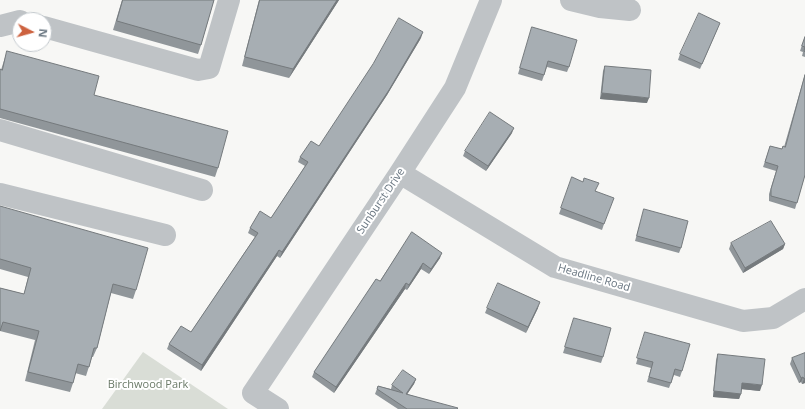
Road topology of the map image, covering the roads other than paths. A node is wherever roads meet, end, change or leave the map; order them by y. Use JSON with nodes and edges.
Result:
{"nodes":[{"id":1,"x":229,"y":0,"type":"edge"},
{"id":2,"x":491,"y":0,"type":"edge"},
{"id":3,"x":571,"y":0,"type":"edge"},
{"id":4,"x":630,"y":10,"type":"dead end"},
{"id":5,"x":12,"y":23,"type":"edge"},
{"id":6,"x":0,"y":26,"type":"edge"},
{"id":7,"x":52,"y":29,"type":"edge"},
{"id":8,"x":0,"y":130,"type":"edge"},
{"id":9,"x":400,"y":173,"type":"junction"},
{"id":10,"x":202,"y":190,"type":"dead end"},
{"id":11,"x":0,"y":194,"type":"edge"},
{"id":12,"x":165,"y":235,"type":"dead end"},
{"id":13,"x":805,"y":299,"type":"edge"},
{"id":14,"x":278,"y":409,"type":"edge"}],
"edges":[{"from":1,"to":7,"type":"street"},
{"from":2,"to":9,"type":"street","name":"Sunburst Drive"},
{"from":3,"to":4,"type":"street"},
{"from":5,"to":6,"type":"street"},
{"from":8,"to":10,"type":"street"},
{"from":9,"to":13,"type":"street","name":"Headline Road"},
{"from":9,"to":14,"type":"street","name":"Sunburst Drive"},
{"from":11,"to":12,"type":"street"}]}
